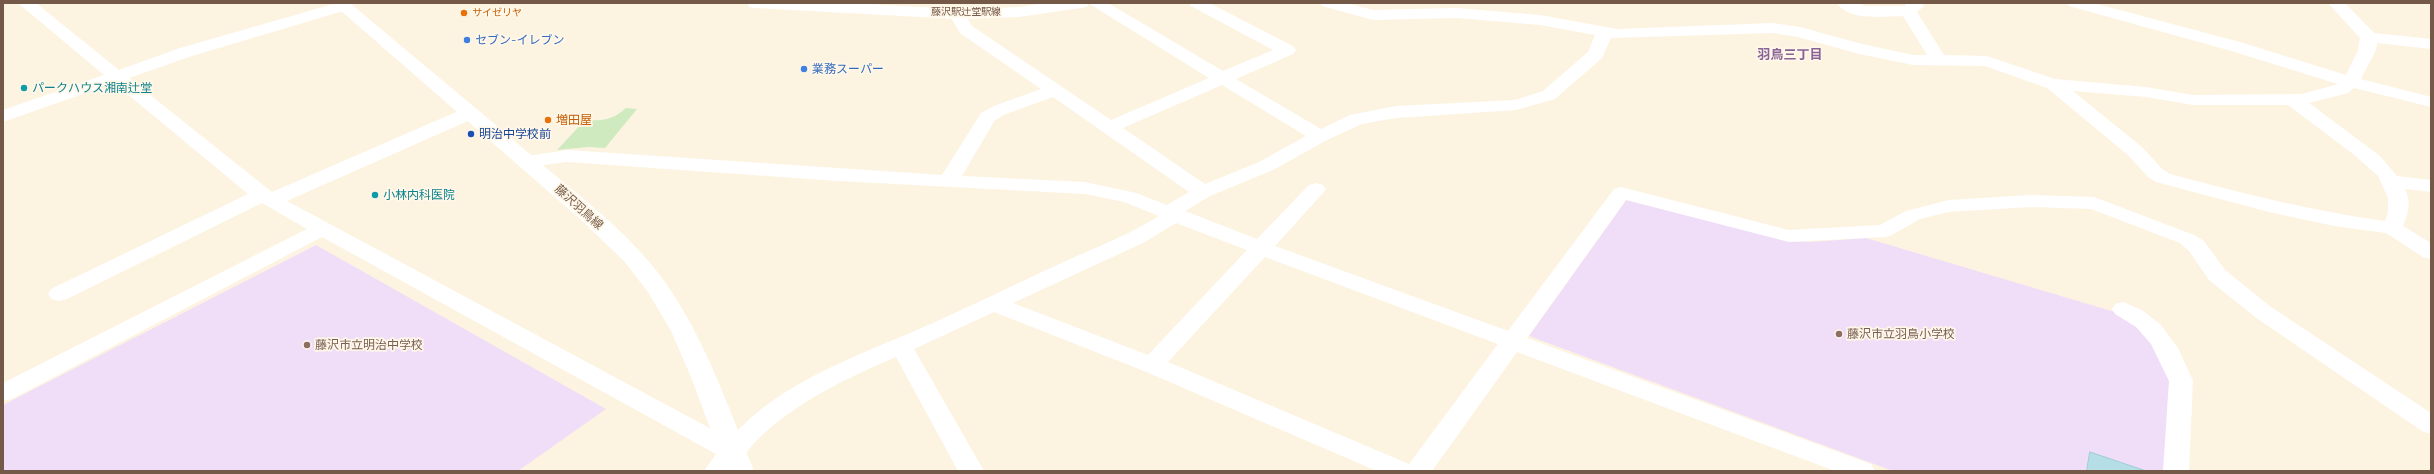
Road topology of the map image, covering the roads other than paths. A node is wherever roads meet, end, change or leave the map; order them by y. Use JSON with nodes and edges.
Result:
{"nodes":[{"id":1,"x":26,"y":3,"type":"edge"},
{"id":2,"x":755,"y":3,"type":"edge"},
{"id":3,"x":1081,"y":3,"type":"edge"},
{"id":4,"x":1096,"y":3,"type":"edge"},
{"id":5,"x":1197,"y":3,"type":"edge"},
{"id":6,"x":1328,"y":3,"type":"edge"},
{"id":7,"x":1519,"y":3,"type":"edge"},
{"id":8,"x":1844,"y":3,"type":"edge"},
{"id":9,"x":2075,"y":3,"type":"edge"},
{"id":10,"x":2336,"y":3,"type":"edge"},
{"id":11,"x":342,"y":5,"type":"edge"},
{"id":12,"x":1911,"y":7,"type":"edge"},
{"id":13,"x":957,"y":14,"type":"junction"},
{"id":14,"x":1525,"y":19,"type":"junction"},
{"id":15,"x":1605,"y":32,"type":"junction"},
{"id":16,"x":2369,"y":37,"type":"junction"},
{"id":17,"x":2431,"y":44,"type":"edge"},
{"id":18,"x":1938,"y":59,"type":"junction"},
{"id":19,"x":115,"y":76,"type":"junction"},
{"id":20,"x":1222,"y":79,"type":"junction"},
{"id":21,"x":2351,"y":82,"type":"junction"},
{"id":22,"x":2052,"y":84,"type":"junction"},
{"id":23,"x":1054,"y":90,"type":"junction"},
{"id":24,"x":2294,"y":100,"type":"junction"},
{"id":25,"x":2431,"y":102,"type":"edge"},
{"id":26,"x":470,"y":113,"type":"junction"},
{"id":27,"x":3,"y":116,"type":"edge"},
{"id":28,"x":1108,"y":128,"type":"junction"},
{"id":29,"x":1320,"y":136,"type":"junction"},
{"id":30,"x":528,"y":161,"type":"junction"},
{"id":31,"x":948,"y":181,"type":"junction"},
{"id":32,"x":2392,"y":181,"type":"junction"},
{"id":33,"x":2431,"y":186,"type":"edge"},
{"id":34,"x":1316,"y":189,"type":"dead end"},
{"id":35,"x":1203,"y":192,"type":"junction"},
{"id":36,"x":267,"y":198,"type":"junction"},
{"id":37,"x":1174,"y":215,"type":"junction"},
{"id":38,"x":2392,"y":228,"type":"junction"},
{"id":39,"x":322,"y":229,"type":"junction"},
{"id":40,"x":1261,"y":248,"type":"junction"},
{"id":41,"x":2431,"y":252,"type":"edge"},
{"id":42,"x":59,"y":294,"type":"dead end"},
{"id":43,"x":992,"y":303,"type":"junction"},
{"id":44,"x":2124,"y":309,"type":"dead end"},
{"id":45,"x":1514,"y":342,"type":"junction"},
{"id":46,"x":901,"y":346,"type":"junction"},
{"id":47,"x":1152,"y":365,"type":"junction"},
{"id":48,"x":3,"y":393,"type":"edge"},
{"id":49,"x":2431,"y":425,"type":"edge"},
{"id":50,"x":737,"y":461,"type":"edge"},
{"id":51,"x":716,"y":471,"type":"edge"},
{"id":52,"x":971,"y":471,"type":"edge"},
{"id":53,"x":1402,"y":471,"type":"edge"},
{"id":54,"x":1418,"y":471,"type":"edge"},
{"id":55,"x":1862,"y":471,"type":"edge"},
{"id":56,"x":2176,"y":471,"type":"edge"}],
"edges":[{"from":1,"to":19,"type":"street"},
{"from":2,"to":13,"type":"street","name":"藤沢駅辻堂駅線"},
{"from":3,"to":13,"type":"street","name":"藤沢駅辻堂駅線"},
{"from":4,"to":20,"type":"street"},
{"from":5,"to":20,"type":"street"},
{"from":6,"to":14,"type":"street"},
{"from":7,"to":14,"type":"street"},
{"from":8,"to":12,"type":"street"},
{"from":9,"to":21,"type":"street"},
{"from":10,"to":16,"type":"street"},
{"from":11,"to":19,"type":"street"},
{"from":11,"to":26,"type":"street","name":"藤沢羽鳥線"},
{"from":12,"to":18,"type":"street"},
{"from":13,"to":23,"type":"street"},
{"from":14,"to":15,"type":"street"},
{"from":15,"to":18,"type":"street"},
{"from":15,"to":29,"type":"street"},
{"from":16,"to":17,"type":"street"},
{"from":16,"to":21,"type":"street"},
{"from":18,"to":22,"type":"street"},
{"from":19,"to":27,"type":"street"},
{"from":19,"to":36,"type":"street"},
{"from":20,"to":28,"type":"street"},
{"from":20,"to":29,"type":"street"},
{"from":21,"to":24,"type":"street"},
{"from":21,"to":25,"type":"street"},
{"from":22,"to":24,"type":"street"},
{"from":22,"to":38,"type":"street"},
{"from":23,"to":28,"type":"street"},
{"from":23,"to":31,"type":"street"},
{"from":24,"to":32,"type":"street"},
{"from":26,"to":30,"type":"street","name":"藤沢羽鳥線"},
{"from":26,"to":36,"type":"street"},
{"from":28,"to":35,"type":"street"},
{"from":29,"to":35,"type":"street"},
{"from":30,"to":31,"type":"street"},
{"from":30,"to":50,"type":"street","name":"藤沢羽鳥線"},
{"from":31,"to":37,"type":"street"},
{"from":32,"to":33,"type":"street"},
{"from":32,"to":38,"type":"street"},
{"from":34,"to":40,"type":"street"},
{"from":35,"to":37,"type":"street"},
{"from":36,"to":39,"type":"street"},
{"from":36,"to":42,"type":"street"},
{"from":37,"to":40,"type":"street"},
{"from":37,"to":43,"type":"street"},
{"from":38,"to":41,"type":"street"},
{"from":39,"to":48,"type":"street"},
{"from":39,"to":50,"type":"street"},
{"from":40,"to":45,"type":"street"},
{"from":40,"to":47,"type":"street"},
{"from":43,"to":46,"type":"street"},
{"from":43,"to":47,"type":"street"},
{"from":44,"to":56,"type":"street"},
{"from":45,"to":49,"type":"street"},
{"from":45,"to":54,"type":"street"},
{"from":45,"to":55,"type":"street"},
{"from":46,"to":50,"type":"street"},
{"from":46,"to":52,"type":"street"},
{"from":47,"to":53,"type":"street"},
{"from":50,"to":51,"type":"street"}]}
